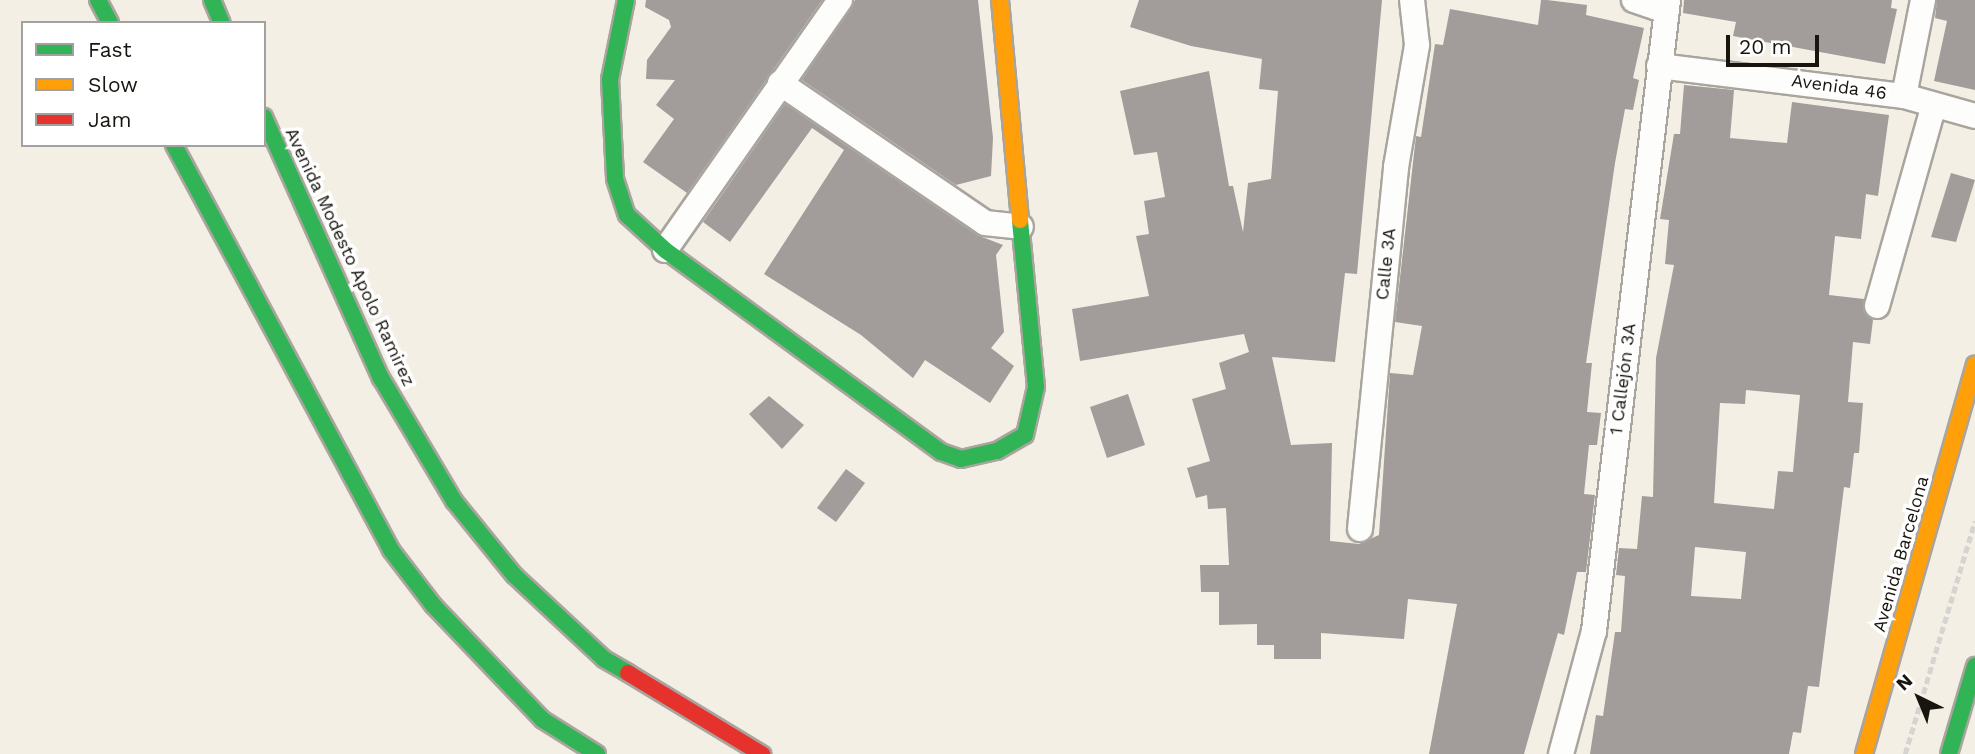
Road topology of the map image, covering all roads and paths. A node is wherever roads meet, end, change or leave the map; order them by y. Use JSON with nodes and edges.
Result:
{"nodes":[{"id":1,"x":98,"y":0,"type":"edge"},
{"id":2,"x":212,"y":0,"type":"edge"},
{"id":3,"x":626,"y":0,"type":"edge"},
{"id":4,"x":840,"y":0,"type":"edge"},
{"id":5,"x":1000,"y":0,"type":"edge"},
{"id":6,"x":1412,"y":0,"type":"edge"},
{"id":7,"x":1634,"y":0,"type":"edge"},
{"id":8,"x":1923,"y":0,"type":"edge"},
{"id":9,"x":1667,"y":6,"type":"edge"},
{"id":10,"x":109,"y":21,"type":"edge"},
{"id":11,"x":221,"y":21,"type":"edge"},
{"id":12,"x":1660,"y":66,"type":"junction"},
{"id":13,"x":780,"y":83,"type":"junction"},
{"id":14,"x":1904,"y":96,"type":"junction"},
{"id":15,"x":1934,"y":105,"type":"junction"},
{"id":16,"x":1975,"y":116,"type":"edge"},
{"id":17,"x":266,"y":121,"type":"edge"},
{"id":18,"x":175,"y":147,"type":"edge"},
{"id":19,"x":1021,"y":227,"type":"junction"},
{"id":20,"x":665,"y":250,"type":"junction"},
{"id":21,"x":1877,"y":306,"type":"dead end"},
{"id":22,"x":1975,"y":365,"type":"edge"},
{"id":23,"x":1975,"y":521,"type":"edge"},
{"id":24,"x":1360,"y":529,"type":"dead end"},
{"id":25,"x":1975,"y":666,"type":"edge"},
{"id":26,"x":597,"y":754,"type":"edge"},
{"id":27,"x":762,"y":754,"type":"edge"},
{"id":28,"x":1561,"y":754,"type":"edge"},
{"id":29,"x":1864,"y":754,"type":"edge"},
{"id":30,"x":1905,"y":754,"type":"edge"},
{"id":31,"x":1949,"y":754,"type":"edge"}],
"edges":[{"from":1,"to":10,"type":"main road"},
{"from":2,"to":11,"type":"main road"},
{"from":3,"to":20,"type":"main road"},
{"from":4,"to":13,"type":"street"},
{"from":5,"to":19,"type":"main road"},
{"from":6,"to":24,"type":"street","name":"Calle 3A"},
{"from":7,"to":9,"type":"street"},
{"from":8,"to":14,"type":"street"},
{"from":9,"to":12,"type":"street","name":"1 Callejón 3A"},
{"from":12,"to":14,"type":"street","name":"Avenida 46"},
{"from":12,"to":28,"type":"street","name":"1 Callejón 3A"},
{"from":13,"to":19,"type":"street"},
{"from":13,"to":20,"type":"street"},
{"from":14,"to":15,"type":"street","name":"Avenida 46"},
{"from":15,"to":16,"type":"street","name":"Avenida 46"},
{"from":15,"to":21,"type":"street"},
{"from":17,"to":27,"type":"main road","name":"Avenida Modesto Apolo Ramirez"},
{"from":18,"to":26,"type":"main road"},
{"from":19,"to":20,"type":"main road"},
{"from":22,"to":29,"type":"main road","name":"Avenida Barcelona"},
{"from":23,"to":30,"type":"path"},
{"from":25,"to":31,"type":"main road"}]}
